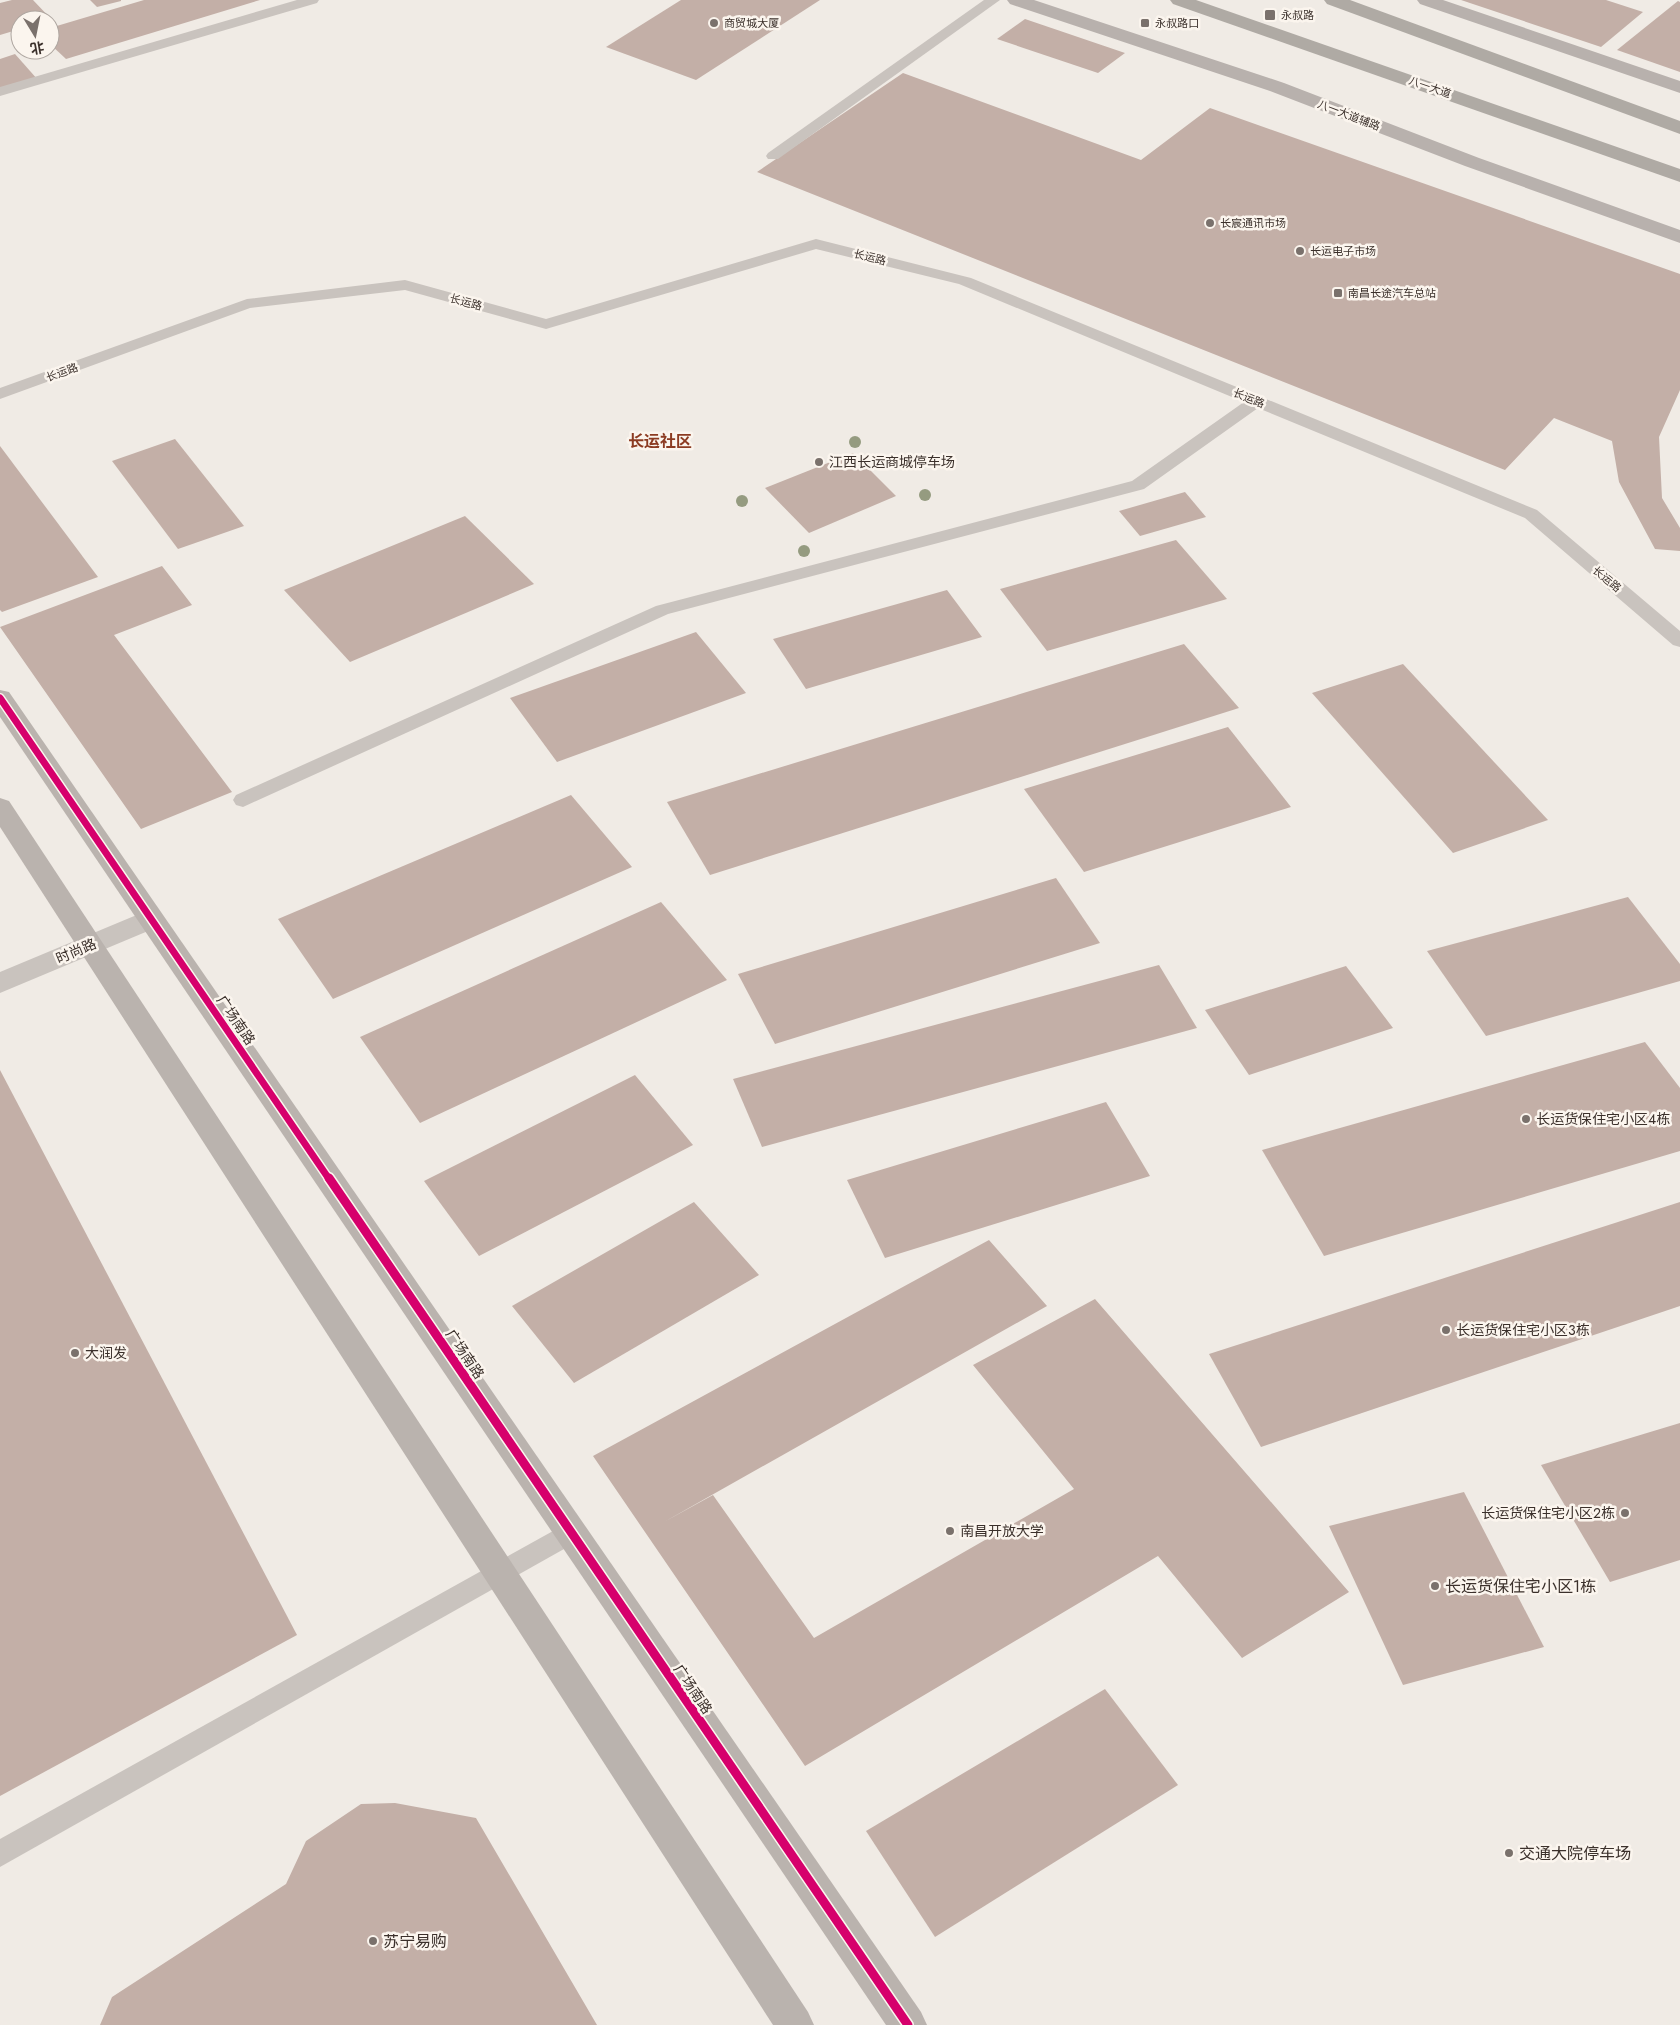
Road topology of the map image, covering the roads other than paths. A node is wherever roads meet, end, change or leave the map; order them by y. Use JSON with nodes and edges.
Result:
{"nodes":[{"id":1,"x":312,"y":0,"type":"edge"},
{"id":2,"x":994,"y":0,"type":"edge"},
{"id":3,"x":1016,"y":0,"type":"edge"},
{"id":4,"x":1179,"y":0,"type":"edge"},
{"id":5,"x":1333,"y":0,"type":"edge"},
{"id":6,"x":1426,"y":0,"type":"edge"},
{"id":7,"x":1680,"y":87,"type":"edge"},
{"id":8,"x":0,"y":92,"type":"edge"},
{"id":9,"x":1680,"y":128,"type":"edge"},
{"id":10,"x":773,"y":156,"type":"dead end"},
{"id":11,"x":1680,"y":176,"type":"edge"},
{"id":12,"x":1680,"y":237,"type":"edge"},
{"id":13,"x":0,"y":394,"type":"edge"},
{"id":14,"x":1256,"y":401,"type":"junction"},
{"id":15,"x":1680,"y":641,"type":"edge"},
{"id":16,"x":0,"y":698,"type":"edge"},
{"id":17,"x":243,"y":800,"type":"dead end"},
{"id":18,"x":0,"y":807,"type":"edge"},
{"id":19,"x":151,"y":919,"type":"junction"},
{"id":20,"x":89,"y":946,"type":"junction"},
{"id":21,"x":0,"y":983,"type":"edge"},
{"id":22,"x":571,"y":1532,"type":"junction"},
{"id":23,"x":500,"y":1572,"type":"junction"},
{"id":24,"x":0,"y":1854,"type":"edge"},
{"id":25,"x":795,"y":2025,"type":"edge"},
{"id":26,"x":908,"y":2025,"type":"edge"}],
"edges":[{"from":1,"to":8,"type":"lane"},
{"from":2,"to":10,"type":"lane"},
{"from":3,"to":12,"type":"main road","name":"八一大道辅路"},
{"from":4,"to":11,"type":"highway","name":"八一大道"},
{"from":5,"to":9,"type":"highway"},
{"from":6,"to":7,"type":"main road"},
{"from":13,"to":14,"type":"lane","name":"长运路"},
{"from":14,"to":15,"type":"lane","name":"长运路"},
{"from":14,"to":17,"type":"lane"},
{"from":16,"to":19,"type":"street","name":"广场南路"},
{"from":18,"to":20,"type":"street"},
{"from":19,"to":20,"type":"street","name":"时尚路"},
{"from":19,"to":22,"type":"street","name":"广场南路"},
{"from":20,"to":21,"type":"street","name":"时尚路"},
{"from":20,"to":23,"type":"street"},
{"from":22,"to":23,"type":"lane"},
{"from":22,"to":26,"type":"street","name":"广场南路"},
{"from":23,"to":24,"type":"lane"},
{"from":23,"to":25,"type":"street"}]}
